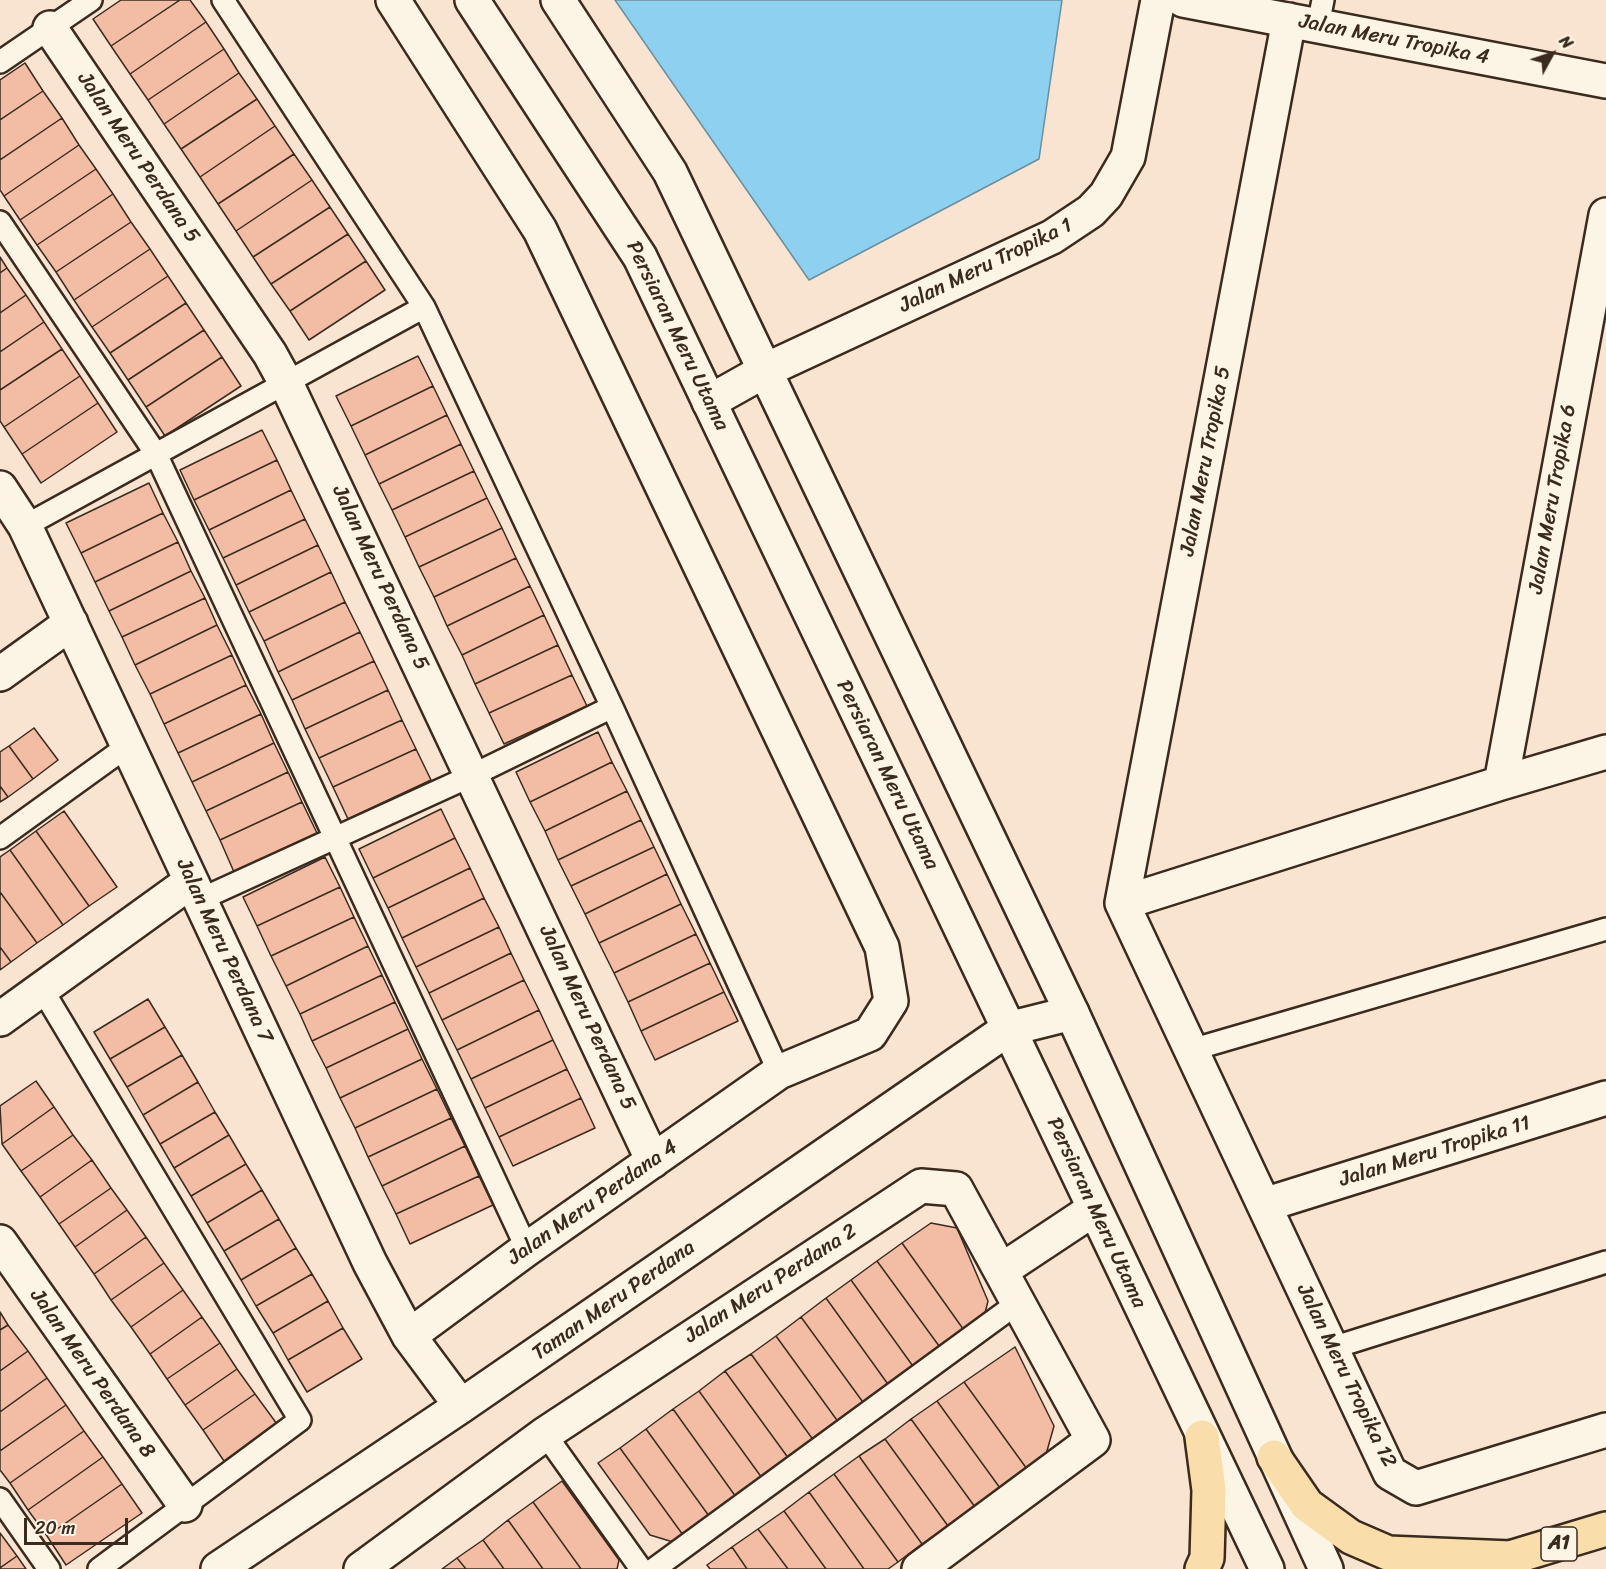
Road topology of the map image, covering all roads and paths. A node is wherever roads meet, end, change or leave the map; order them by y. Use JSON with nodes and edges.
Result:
{"nodes":[{"id":1,"x":92,"y":0,"type":"edge"},
{"id":2,"x":223,"y":0,"type":"edge"},
{"id":3,"x":393,"y":0,"type":"edge"},
{"id":4,"x":472,"y":0,"type":"edge"},
{"id":5,"x":558,"y":0,"type":"edge"},
{"id":6,"x":1158,"y":0,"type":"edge"},
{"id":7,"x":1183,"y":0,"type":"edge"},
{"id":8,"x":1310,"y":15,"type":"edge"},
{"id":9,"x":50,"y":28,"type":"junction"},
{"id":10,"x":0,"y":62,"type":"edge"},
{"id":11,"x":1606,"y":81,"type":"edge"},
{"id":12,"x":1606,"y":215,"type":"edge"},
{"id":13,"x":0,"y":222,"type":"edge"},
{"id":14,"x":424,"y":307,"type":"junction"},
{"id":15,"x":766,"y":370,"type":"junction"},
{"id":16,"x":287,"y":385,"type":"junction"},
{"id":17,"x":709,"y":402,"type":"junction"},
{"id":18,"x":156,"y":454,"type":"junction"},
{"id":19,"x":8,"y":505,"type":"edge"},
{"id":20,"x":71,"y":623,"type":"junction"},
{"id":21,"x":0,"y":674,"type":"edge"},
{"id":22,"x":612,"y":707,"type":"junction"},
{"id":23,"x":129,"y":745,"type":"junction"},
{"id":24,"x":1606,"y":752,"type":"edge"},
{"id":25,"x":473,"y":775,"type":"junction"},
{"id":26,"x":1501,"y":783,"type":"junction"},
{"id":27,"x":335,"y":837,"type":"junction"},
{"id":28,"x":0,"y":838,"type":"edge"},
{"id":29,"x":195,"y":891,"type":"junction"},
{"id":30,"x":1122,"y":903,"type":"junction"},
{"id":31,"x":1606,"y":928,"type":"edge"},
{"id":32,"x":42,"y":989,"type":"junction"},
{"id":33,"x":1072,"y":1013,"type":"junction"},
{"id":34,"x":0,"y":1019,"type":"edge"},
{"id":35,"x":1008,"y":1029,"type":"junction"},
{"id":36,"x":1191,"y":1050,"type":"junction"},
{"id":37,"x":779,"y":1072,"type":"junction"},
{"id":38,"x":1606,"y":1098,"type":"edge"},
{"id":39,"x":653,"y":1161,"type":"junction"},
{"id":40,"x":1264,"y":1205,"type":"junction"},
{"id":41,"x":1094,"y":1209,"type":"junction"},
{"id":42,"x":0,"y":1242,"type":"edge"},
{"id":43,"x":527,"y":1249,"type":"junction"},
{"id":44,"x":1606,"y":1262,"type":"edge"},
{"id":45,"x":1002,"y":1270,"type":"junction"},
{"id":46,"x":1019,"y":1302,"type":"junction"},
{"id":47,"x":409,"y":1336,"type":"junction"},
{"id":48,"x":1332,"y":1348,"type":"junction"},
{"id":49,"x":461,"y":1407,"type":"junction"},
{"id":50,"x":1606,"y":1430,"type":"edge"},
{"id":51,"x":545,"y":1434,"type":"junction"},
{"id":52,"x":1202,"y":1437,"type":"junction"},
{"id":53,"x":1274,"y":1457,"type":"junction"},
{"id":54,"x":0,"y":1499,"type":"edge"},
{"id":55,"x":185,"y":1505,"type":"junction"},
{"id":56,"x":1606,"y":1529,"type":"edge"},
{"id":57,"x":1511,"y":1558,"type":"junction"},
{"id":58,"x":49,"y":1569,"type":"edge"},
{"id":59,"x":99,"y":1569,"type":"edge"},
{"id":60,"x":218,"y":1569,"type":"edge"},
{"id":61,"x":361,"y":1569,"type":"edge"},
{"id":62,"x":641,"y":1569,"type":"edge"},
{"id":63,"x":654,"y":1569,"type":"edge"},
{"id":64,"x":919,"y":1569,"type":"edge"},
{"id":65,"x":1202,"y":1569,"type":"edge"},
{"id":66,"x":1267,"y":1569,"type":"edge"},
{"id":67,"x":1326,"y":1569,"type":"edge"},
{"id":68,"x":1474,"y":1569,"type":"edge"}],
"edges":[{"from":1,"to":9,"type":"lane"},
{"from":2,"to":14,"type":"lane"},
{"from":3,"to":37,"type":"street","name":"Jalan Meru Perdana 4"},
{"from":4,"to":17,"type":"street","name":"Persiaran Meru Utama"},
{"from":5,"to":15,"type":"street"},
{"from":6,"to":15,"type":"street","name":"Jalan Meru Tropika 1"},
{"from":7,"to":8,"type":"street","name":"Jalan Meru Tropika 4"},
{"from":8,"to":11,"type":"street","name":"Jalan Meru Tropika 4"},
{"from":8,"to":30,"type":"street","name":"Jalan Meru Tropika 5"},
{"from":9,"to":10,"type":"lane"},
{"from":9,"to":16,"type":"street","name":"Jalan Meru Perdana 5"},
{"from":12,"to":26,"type":"street","name":"Jalan Meru Tropika 6"},
{"from":13,"to":18,"type":"lane"},
{"from":14,"to":16,"type":"lane"},
{"from":14,"to":22,"type":"lane"},
{"from":15,"to":17,"type":"street","name":"Jalan Meru Tropika 1"},
{"from":15,"to":33,"type":"street"},
{"from":16,"to":18,"type":"lane"},
{"from":16,"to":25,"type":"street","name":"Jalan Meru Perdana 5"},
{"from":17,"to":35,"type":"street","name":"Persiaran Meru Utama"},
{"from":18,"to":19,"type":"lane"},
{"from":18,"to":27,"type":"lane"},
{"from":19,"to":20,"type":"street","name":"Jalan Meru Perdana 7"},
{"from":20,"to":21,"type":"street"},
{"from":20,"to":23,"type":"street","name":"Jalan Meru Perdana 7"},
{"from":22,"to":25,"type":"lane"},
{"from":22,"to":37,"type":"lane"},
{"from":23,"to":28,"type":"lane"},
{"from":23,"to":29,"type":"street","name":"Jalan Meru Perdana 7"},
{"from":24,"to":26,"type":"street"},
{"from":25,"to":27,"type":"lane"},
{"from":25,"to":39,"type":"street","name":"Jalan Meru Perdana 5"},
{"from":26,"to":30,"type":"street"},
{"from":27,"to":29,"type":"lane"},
{"from":27,"to":43,"type":"lane"},
{"from":29,"to":32,"type":"street"},
{"from":29,"to":47,"type":"street","name":"Jalan Meru Perdana 7"},
{"from":30,"to":36,"type":"street","name":"Jalan Meru Tropika 12"},
{"from":31,"to":36,"type":"lane"},
{"from":32,"to":34,"type":"street"},
{"from":32,"to":55,"type":"lane"},
{"from":33,"to":35,"type":"street"},
{"from":33,"to":53,"type":"street"},
{"from":35,"to":41,"type":"street","name":"Persiaran Meru Utama"},
{"from":35,"to":49,"type":"street","name":"Taman Meru Perdana"},
{"from":36,"to":40,"type":"street","name":"Jalan Meru Tropika 12"},
{"from":37,"to":39,"type":"street","name":"Jalan Meru Perdana 4"},
{"from":38,"to":40,"type":"street","name":"Jalan Meru Tropika 11"},
{"from":39,"to":43,"type":"street","name":"Jalan Meru Perdana 4"},
{"from":40,"to":48,"type":"street","name":"Jalan Meru Tropika 12"},
{"from":41,"to":45,"type":"street"},
{"from":41,"to":52,"type":"street","name":"Persiaran Meru Utama"},
{"from":42,"to":55,"type":"street","name":"Jalan Meru Perdana 8"},
{"from":43,"to":47,"type":"street","name":"Jalan Meru Perdana 4"},
{"from":44,"to":48,"type":"lane"},
{"from":45,"to":46,"type":"street","name":"Jalan Meru Perdana 2"},
{"from":45,"to":51,"type":"street","name":"Jalan Meru Perdana 2"},
{"from":46,"to":63,"type":"lane"},
{"from":46,"to":64,"type":"street","name":"Jalan Meru Perdana 2"},
{"from":47,"to":49,"type":"street","name":"Jalan Meru Perdana 7"},
{"from":48,"to":50,"type":"street","name":"Jalan Meru Tropika 12"},
{"from":49,"to":60,"type":"street","name":"Taman Meru Perdana"},
{"from":51,"to":61,"type":"street","name":"Jalan Meru Perdana 2"},
{"from":51,"to":62,"type":"lane"},
{"from":52,"to":65,"type":"main road"},
{"from":52,"to":66,"type":"street","name":"Persiaran Meru Utama"},
{"from":53,"to":57,"type":"main road"},
{"from":53,"to":67,"type":"street"},
{"from":54,"to":58,"type":"lane"},
{"from":55,"to":59,"type":"lane"},
{"from":56,"to":57,"type":"main road","number":"A1"},
{"from":57,"to":68,"type":"main road","number":"A1"}]}
